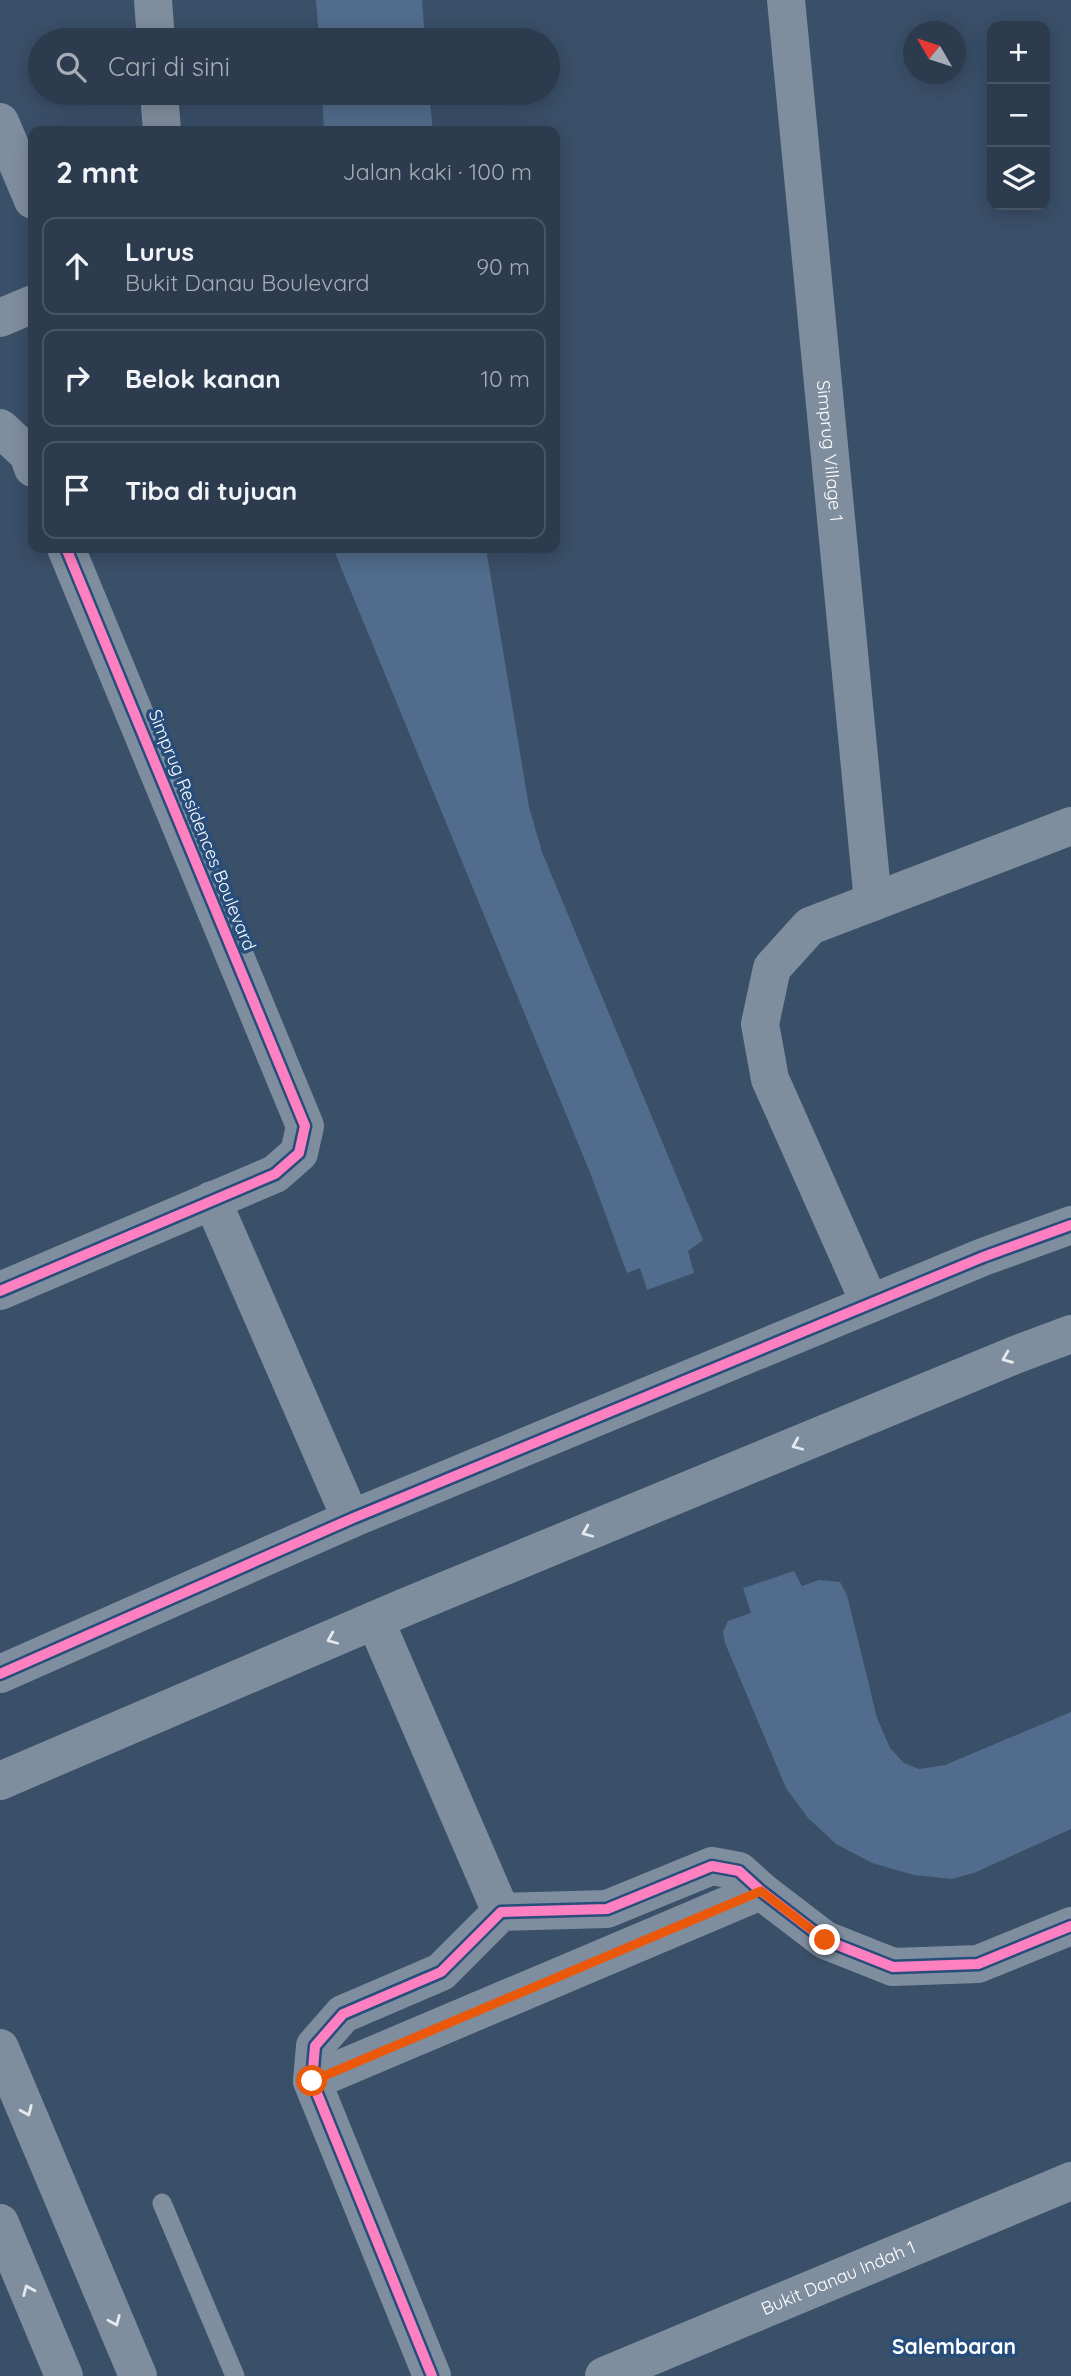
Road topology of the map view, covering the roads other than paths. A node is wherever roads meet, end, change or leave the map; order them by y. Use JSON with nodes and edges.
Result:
{"nodes":[{"id":1,"x":153,"y":0,"type":"edge"},
{"id":2,"x":786,"y":0,"type":"edge"},
{"id":3,"x":155,"y":28,"type":"edge"},
{"id":4,"x":160,"y":105,"type":"edge"},
{"id":5,"x":0,"y":122,"type":"edge"},
{"id":6,"x":162,"y":126,"type":"edge"},
{"id":7,"x":28,"y":188,"type":"edge"},
{"id":8,"x":28,"y":306,"type":"edge"},
{"id":9,"x":0,"y":318,"type":"edge"},
{"id":10,"x":0,"y":428,"type":"edge"},
{"id":11,"x":28,"y":459,"type":"edge"},
{"id":12,"x":68,"y":553,"type":"edge"},
{"id":13,"x":1071,"y":826,"type":"edge"},
{"id":14,"x":873,"y":902,"type":"junction"},
{"id":15,"x":212,"y":1200,"type":"junction"},
{"id":16,"x":1071,"y":1224,"type":"edge"},
{"id":17,"x":3,"y":1280,"type":"edge"},
{"id":18,"x":870,"y":1304,"type":"junction"},
{"id":19,"x":1071,"y":1334,"type":"edge"},
{"id":20,"x":351,"y":1519,"type":"junction"},
{"id":21,"x":375,"y":1620,"type":"junction"},
{"id":22,"x":0,"y":1674,"type":"edge"},
{"id":23,"x":0,"y":1781,"type":"edge"},
{"id":24,"x":761,"y":1891,"type":"junction"},
{"id":25,"x":501,"y":1912,"type":"junction"},
{"id":26,"x":1071,"y":1926,"type":"edge"},
{"id":27,"x":0,"y":2048,"type":"edge"},
{"id":28,"x":312,"y":2081,"type":"junction"},
{"id":29,"x":1071,"y":2181,"type":"edge"},
{"id":30,"x":162,"y":2203,"type":"dead end"},
{"id":31,"x":0,"y":2223,"type":"edge"},
{"id":32,"x":64,"y":2376,"type":"edge"},
{"id":33,"x":138,"y":2376,"type":"edge"},
{"id":34,"x":235,"y":2376,"type":"edge"},
{"id":35,"x":432,"y":2376,"type":"edge"},
{"id":36,"x":604,"y":2376,"type":"edge"}],
"edges":[{"from":1,"to":3,"type":"street"},
{"from":2,"to":14,"type":"street","name":"Simprug Village 1"},
{"from":4,"to":6,"type":"street"},
{"from":5,"to":7,"type":"street"},
{"from":8,"to":9,"type":"street"},
{"from":10,"to":11,"type":"street"},
{"from":12,"to":15,"type":"street","name":"Simprug Residences Boulevard"},
{"from":13,"to":14,"type":"street"},
{"from":14,"to":18,"type":"street"},
{"from":15,"to":17,"type":"street"},
{"from":15,"to":20,"type":"street"},
{"from":16,"to":18,"type":"street"},
{"from":18,"to":20,"type":"street"},
{"from":19,"to":21,"type":"street","one_way":true},
{"from":20,"to":22,"type":"street"},
{"from":21,"to":23,"type":"street","one_way":true},
{"from":21,"to":25,"type":"street"},
{"from":24,"to":25,"type":"street"},
{"from":24,"to":26,"type":"street"},
{"from":24,"to":28,"type":"street"},
{"from":25,"to":28,"type":"street"},
{"from":27,"to":33,"type":"street","one_way":true},
{"from":28,"to":35,"type":"street"},
{"from":29,"to":36,"type":"street","name":"Bukit Danau Indah 1"},
{"from":30,"to":34,"type":"lane"},
{"from":32,"to":31,"type":"street","one_way":true}]}
